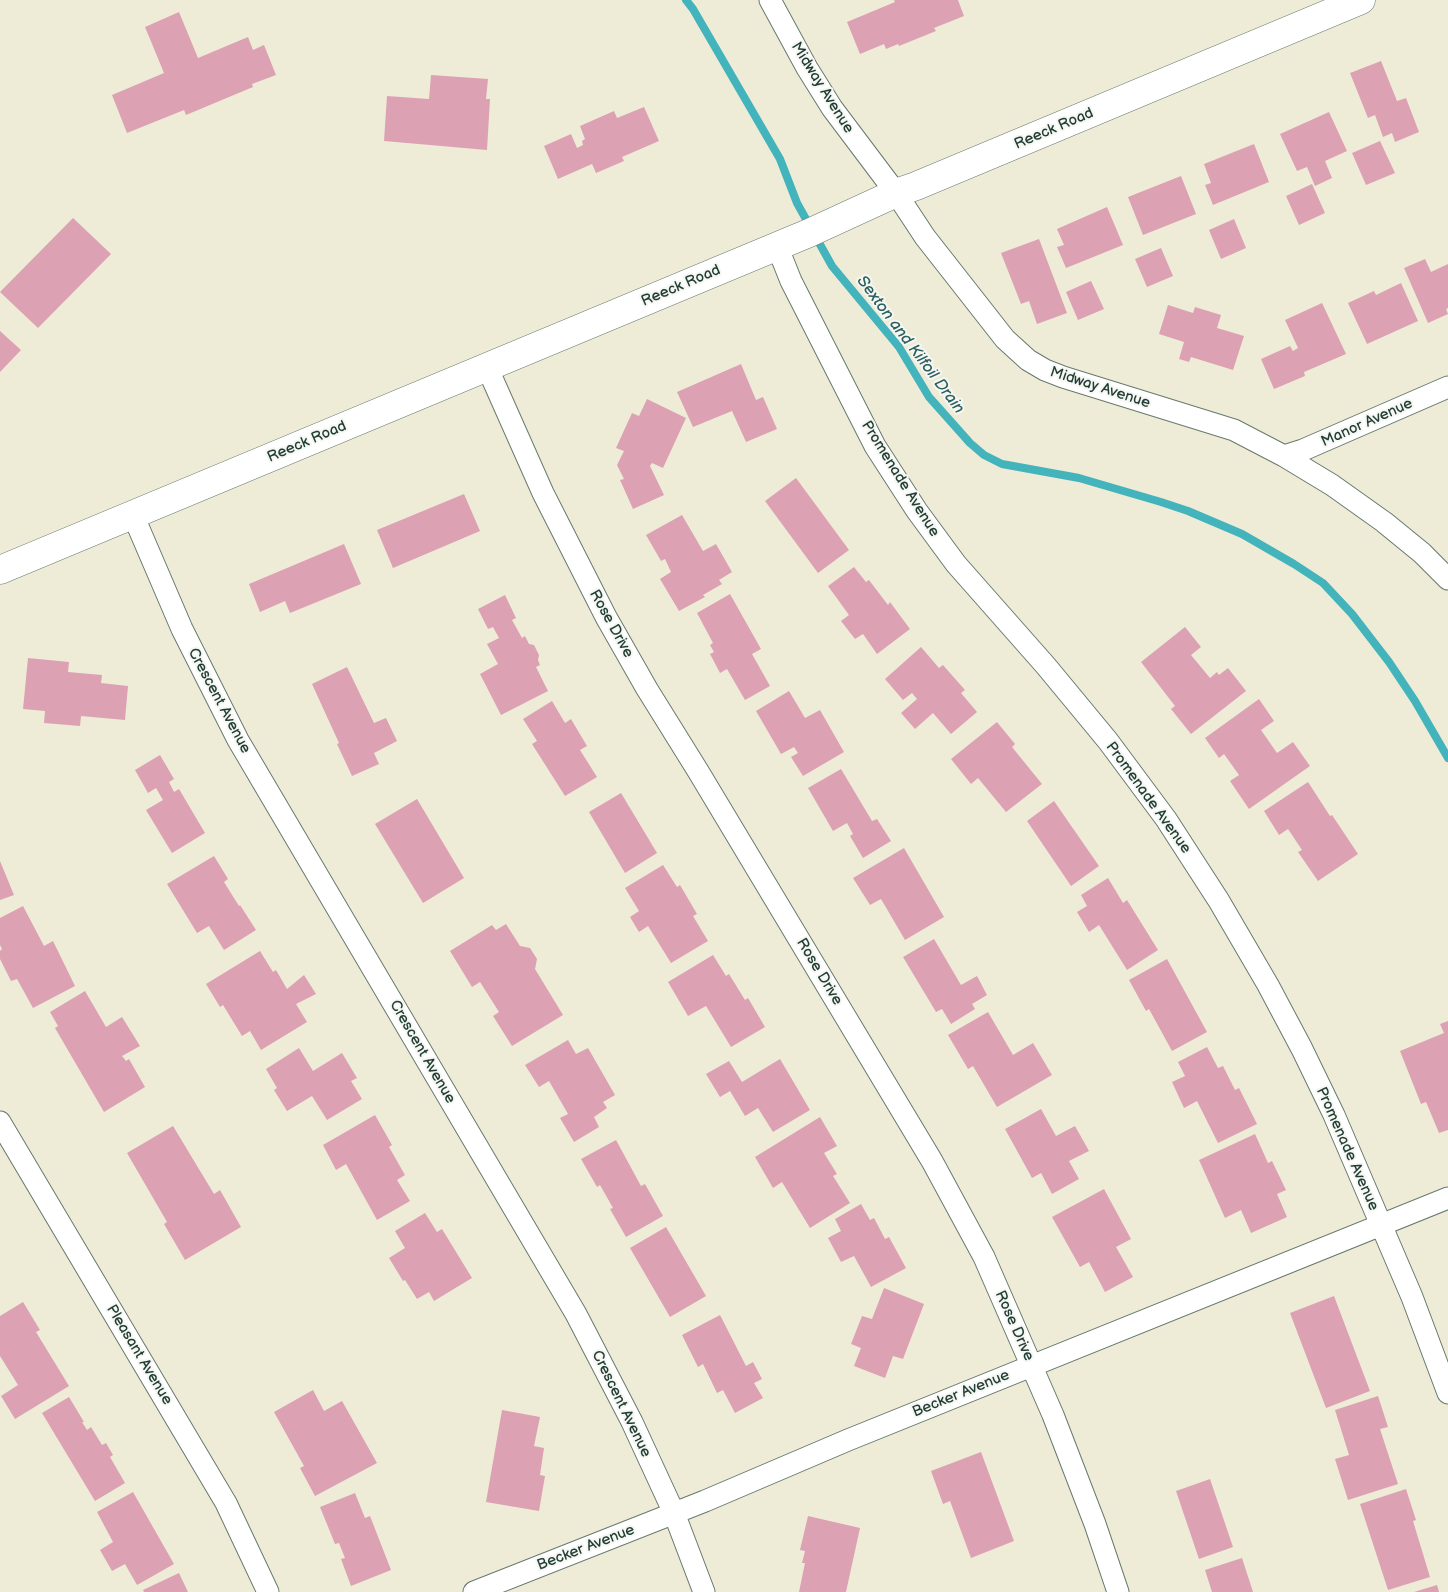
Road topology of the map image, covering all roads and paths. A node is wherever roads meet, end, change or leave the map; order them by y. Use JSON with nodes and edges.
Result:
{"nodes":[{"id":1,"x":770,"y":0,"type":"edge"},
{"id":2,"x":1361,"y":0,"type":"edge"},
{"id":3,"x":896,"y":193,"type":"junction"},
{"id":4,"x":783,"y":243,"type":"junction"},
{"id":5,"x":487,"y":367,"type":"junction"},
{"id":6,"x":1448,"y":387,"type":"edge"},
{"id":7,"x":1284,"y":456,"type":"junction"},
{"id":8,"x":133,"y":514,"type":"junction"},
{"id":9,"x":0,"y":570,"type":"edge"},
{"id":10,"x":1448,"y":579,"type":"edge"},
{"id":11,"x":0,"y":1122,"type":"edge"},
{"id":12,"x":1448,"y":1198,"type":"edge"},
{"id":13,"x":1381,"y":1225,"type":"junction"},
{"id":14,"x":1031,"y":1366,"type":"junction"},
{"id":15,"x":1448,"y":1393,"type":"edge"},
{"id":16,"x":674,"y":1513,"type":"junction"},
{"id":17,"x":268,"y":1592,"type":"edge"},
{"id":18,"x":474,"y":1592,"type":"edge"},
{"id":19,"x":704,"y":1592,"type":"edge"},
{"id":20,"x":1118,"y":1592,"type":"edge"}],
"edges":[{"from":1,"to":3,"type":"street","name":"Midway Avenue"},
{"from":2,"to":3,"type":"street","name":"Reeck Road"},
{"from":3,"to":4,"type":"street","name":"Reeck Road"},
{"from":3,"to":7,"type":"street","name":"Midway Avenue"},
{"from":4,"to":5,"type":"street","name":"Reeck Road"},
{"from":4,"to":13,"type":"street","name":"Promenade Avenue"},
{"from":5,"to":8,"type":"street","name":"Reeck Road"},
{"from":5,"to":14,"type":"street","name":"Rose Drive"},
{"from":6,"to":7,"type":"street","name":"Manor Avenue"},
{"from":7,"to":10,"type":"street","name":"Midway Avenue"},
{"from":8,"to":9,"type":"street","name":"Reeck Road"},
{"from":8,"to":16,"type":"street","name":"Crescent Avenue"},
{"from":11,"to":17,"type":"street","name":"Pleasant Avenue"},
{"from":12,"to":13,"type":"street","name":"Becker Avenue"},
{"from":13,"to":14,"type":"street","name":"Becker Avenue"},
{"from":13,"to":15,"type":"street","name":"Promenade Avenue"},
{"from":14,"to":16,"type":"street","name":"Becker Avenue"},
{"from":14,"to":20,"type":"street","name":"Rose Drive"},
{"from":16,"to":18,"type":"street","name":"Becker Avenue"},
{"from":16,"to":19,"type":"street","name":"Crescent Avenue"}]}
